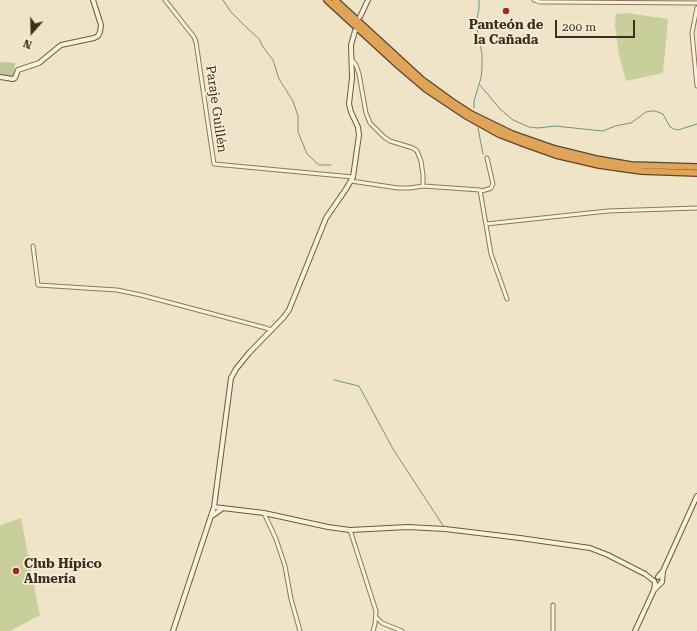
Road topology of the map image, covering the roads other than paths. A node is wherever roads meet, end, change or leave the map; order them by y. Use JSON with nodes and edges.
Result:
{"nodes":[{"id":1,"x":93,"y":0,"type":"edge"},
{"id":2,"x":165,"y":0,"type":"edge"},
{"id":3,"x":328,"y":0,"type":"edge"},
{"id":4,"x":335,"y":0,"type":"edge"},
{"id":5,"x":368,"y":0,"type":"edge"},
{"id":6,"x":534,"y":0,"type":"edge"},
{"id":7,"x":585,"y":1,"type":"edge"},
{"id":8,"x":613,"y":1,"type":"edge"},
{"id":9,"x":630,"y":1,"type":"edge"},
{"id":10,"x":648,"y":1,"type":"edge"},
{"id":11,"x":667,"y":1,"type":"edge"},
{"id":12,"x":684,"y":1,"type":"edge"},
{"id":13,"x":697,"y":3,"type":"edge"},
{"id":14,"x":697,"y":8,"type":"edge"},
{"id":15,"x":360,"y":17,"type":"dead end"},
{"id":16,"x":355,"y":31,"type":"dead end"},
{"id":17,"x":352,"y":60,"type":"junction"},
{"id":18,"x":0,"y":77,"type":"edge"},
{"id":19,"x":697,"y":86,"type":"edge"},
{"id":20,"x":487,"y":158,"type":"dead end"},
{"id":21,"x":697,"y":168,"type":"edge"},
{"id":22,"x":697,"y":173,"type":"edge"},
{"id":23,"x":352,"y":179,"type":"junction"},
{"id":24,"x":423,"y":186,"type":"junction"},
{"id":25,"x":480,"y":191,"type":"junction"},
{"id":26,"x":697,"y":208,"type":"edge"},
{"id":27,"x":486,"y":224,"type":"junction"},
{"id":28,"x":33,"y":246,"type":"dead end"},
{"id":29,"x":507,"y":299,"type":"dead end"},
{"id":30,"x":271,"y":330,"type":"junction"},
{"id":31,"x":697,"y":496,"type":"edge"},
{"id":32,"x":215,"y":500,"type":"junction"},
{"id":33,"x":214,"y":507,"type":"junction"},
{"id":34,"x":224,"y":508,"type":"junction"},
{"id":35,"x":264,"y":513,"type":"junction"},
{"id":36,"x":212,"y":516,"type":"junction"},
{"id":37,"x":350,"y":530,"type":"junction"},
{"id":38,"x":658,"y":580,"type":"junction"},
{"id":39,"x":553,"y":605,"type":"dead end"},
{"id":40,"x":376,"y":617,"type":"junction"},
{"id":41,"x":173,"y":631,"type":"edge"},
{"id":42,"x":300,"y":631,"type":"edge"},
{"id":43,"x":373,"y":631,"type":"edge"},
{"id":44,"x":402,"y":631,"type":"edge"},
{"id":45,"x":553,"y":631,"type":"edge"},
{"id":46,"x":635,"y":631,"type":"edge"}],
"edges":[{"from":1,"to":18,"type":"street"},
{"from":2,"to":23,"type":"street","name":"Paraje Guillén"},
{"from":3,"to":22,"type":"highway"},
{"from":4,"to":21,"type":"highway"},
{"from":5,"to":15,"type":"street"},
{"from":6,"to":7,"type":"street"},
{"from":7,"to":8,"type":"street"},
{"from":8,"to":9,"type":"street"},
{"from":9,"to":10,"type":"street"},
{"from":10,"to":11,"type":"street"},
{"from":11,"to":12,"type":"street"},
{"from":12,"to":13,"type":"street"},
{"from":14,"to":19,"type":"street"},
{"from":16,"to":17,"type":"street"},
{"from":17,"to":23,"type":"street"},
{"from":17,"to":24,"type":"street"},
{"from":20,"to":25,"type":"street"},
{"from":23,"to":24,"type":"street"},
{"from":23,"to":30,"type":"street"},
{"from":24,"to":25,"type":"street"},
{"from":25,"to":27,"type":"street"},
{"from":26,"to":27,"type":"street"},
{"from":27,"to":29,"type":"street"},
{"from":28,"to":30,"type":"street"},
{"from":30,"to":32,"type":"street"},
{"from":31,"to":38,"type":"street"},
{"from":32,"to":33,"type":"street"},
{"from":32,"to":34,"type":"street"},
{"from":33,"to":34,"type":"street"},
{"from":33,"to":36,"type":"street"},
{"from":34,"to":35,"type":"street"},
{"from":34,"to":36,"type":"street"},
{"from":35,"to":37,"type":"street"},
{"from":35,"to":42,"type":"street"},
{"from":36,"to":41,"type":"street"},
{"from":37,"to":38,"type":"street"},
{"from":37,"to":40,"type":"street"},
{"from":38,"to":46,"type":"street"},
{"from":39,"to":45,"type":"street"},
{"from":40,"to":43,"type":"street"},
{"from":40,"to":44,"type":"street"}]}
